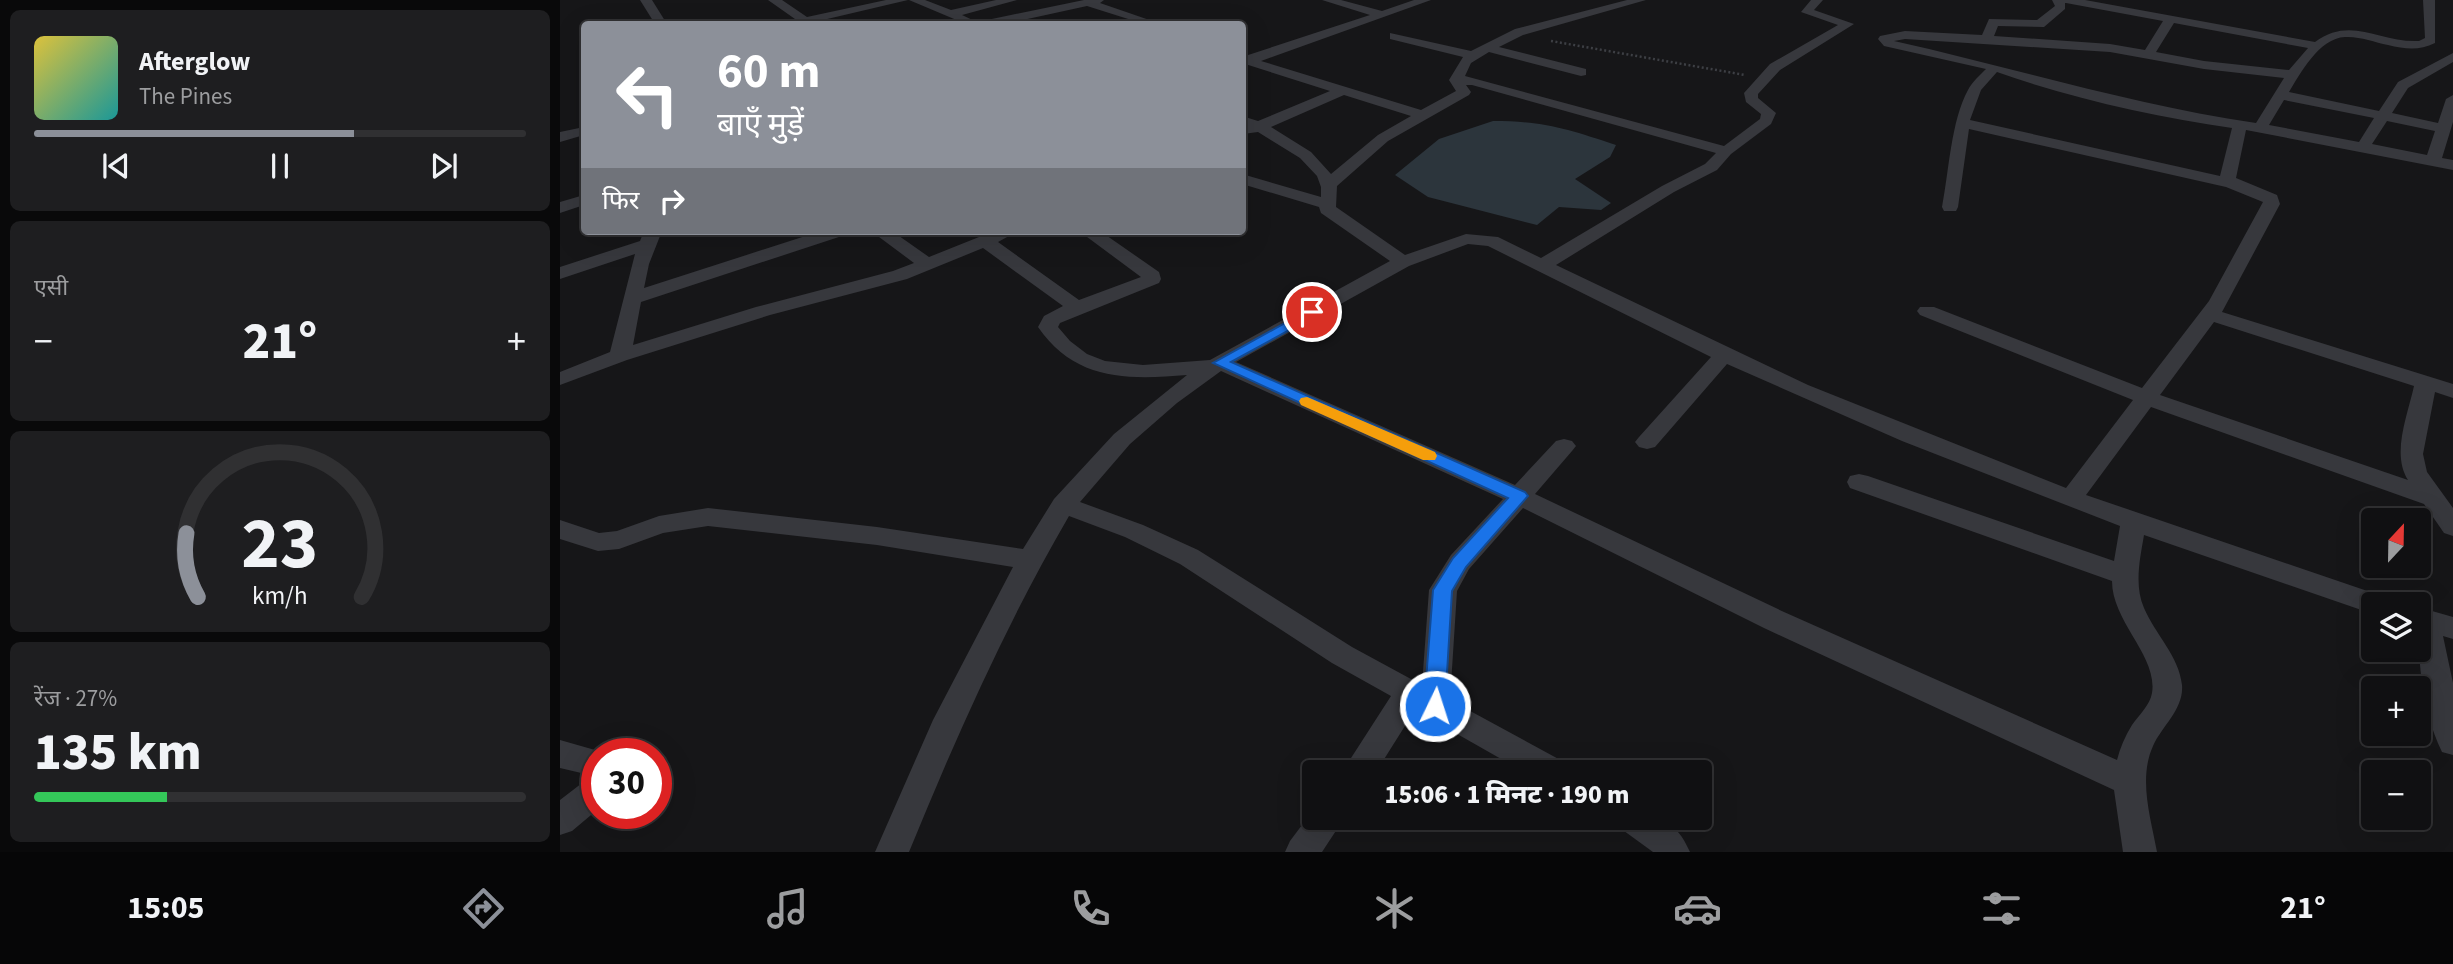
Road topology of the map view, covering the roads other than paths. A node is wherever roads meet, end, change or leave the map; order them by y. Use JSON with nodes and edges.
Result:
{"nodes":[{"id":1,"x":646,"y":0,"type":"edge"},
{"id":2,"x":774,"y":0,"type":"edge"},
{"id":3,"x":902,"y":0,"type":"edge"},
{"id":4,"x":915,"y":0,"type":"edge"},
{"id":5,"x":1011,"y":0,"type":"edge"},
{"id":6,"x":1333,"y":0,"type":"edge"},
{"id":7,"x":1425,"y":0,"type":"edge"},
{"id":8,"x":1640,"y":0,"type":"edge"},
{"id":9,"x":1817,"y":0,"type":"edge"},
{"id":10,"x":2058,"y":0,"type":"edge"},
{"id":11,"x":2066,"y":0,"type":"edge"},
{"id":12,"x":2430,"y":0,"type":"edge"},
{"id":13,"x":1093,"y":1,"type":"edge"},
{"id":14,"x":949,"y":14,"type":"junction"},
{"id":15,"x":1380,"y":14,"type":"junction"},
{"id":16,"x":2171,"y":18,"type":"junction"},
{"id":17,"x":659,"y":21,"type":"edge"},
{"id":18,"x":806,"y":21,"type":"joint"},
{"id":19,"x":967,"y":21,"type":"edge"},
{"id":20,"x":1001,"y":21,"type":"edge"},
{"id":21,"x":1147,"y":21,"type":"edge"},
{"id":22,"x":1394,"y":36,"type":"dead end"},
{"id":23,"x":1987,"y":38,"type":"junction"},
{"id":24,"x":2420,"y":45,"type":"junction"},
{"id":25,"x":2317,"y":46,"type":"junction"},
{"id":26,"x":1488,"y":48,"type":"junction"},
{"id":27,"x":2229,"y":49,"type":"junction"},
{"id":28,"x":1473,"y":55,"type":"junction"},
{"id":29,"x":2148,"y":55,"type":"junction"},
{"id":30,"x":2453,"y":55,"type":"edge"},
{"id":31,"x":1247,"y":65,"type":"edge"},
{"id":32,"x":1995,"y":67,"type":"junction"},
{"id":33,"x":1581,"y":72,"type":"dead end"},
{"id":34,"x":2294,"y":75,"type":"junction"},
{"id":35,"x":1456,"y":80,"type":"junction"},
{"id":36,"x":1345,"y":90,"type":"junction"},
{"id":37,"x":2282,"y":95,"type":"junction"},
{"id":38,"x":2453,"y":99,"type":"edge"},
{"id":39,"x":1421,"y":115,"type":"junction"},
{"id":40,"x":2381,"y":115,"type":"junction"},
{"id":41,"x":1962,"y":123,"type":"junction"},
{"id":42,"x":1247,"y":126,"type":"edge"},
{"id":43,"x":2250,"y":127,"type":"junction"},
{"id":44,"x":2443,"y":128,"type":"junction"},
{"id":45,"x":581,"y":133,"type":"edge"},
{"id":46,"x":560,"y":137,"type":"edge"},
{"id":47,"x":2363,"y":147,"type":"junction"},
{"id":48,"x":1726,"y":151,"type":"junction"},
{"id":49,"x":2433,"y":160,"type":"junction"},
{"id":50,"x":2453,"y":165,"type":"edge"},
{"id":51,"x":1246,"y":180,"type":"edge"},
{"id":52,"x":2231,"y":183,"type":"junction"},
{"id":53,"x":1329,"y":184,"type":"junction"},
{"id":54,"x":581,"y":201,"type":"edge"},
{"id":55,"x":1327,"y":204,"type":"junction"},
{"id":56,"x":1950,"y":206,"type":"dead end"},
{"id":57,"x":560,"y":208,"type":"edge"},
{"id":58,"x":827,"y":235,"type":"edge"},
{"id":59,"x":886,"y":235,"type":"edge"},
{"id":60,"x":998,"y":235,"type":"edge"},
{"id":61,"x":1094,"y":235,"type":"edge"},
{"id":62,"x":650,"y":238,"type":"edge"},
{"id":63,"x":984,"y":240,"type":"junction"},
{"id":64,"x":1403,"y":262,"type":"junction"},
{"id":65,"x":928,"y":264,"type":"junction"},
{"id":66,"x":1542,"y":266,"type":"junction"},
{"id":67,"x":560,"y":273,"type":"edge"},
{"id":68,"x":634,"y":298,"type":"junction"},
{"id":69,"x":1077,"y":307,"type":"junction"},
{"id":70,"x":1927,"y":311,"type":"dead end"},
{"id":71,"x":2209,"y":314,"type":"junction"},
{"id":72,"x":1725,"y":354,"type":"junction"},
{"id":73,"x":620,"y":356,"type":"junction"},
{"id":74,"x":1217,"y":364,"type":"junction"},
{"id":75,"x":560,"y":379,"type":"edge"},
{"id":76,"x":2426,"y":382,"type":"junction"},
{"id":77,"x":2453,"y":391,"type":"edge"},
{"id":78,"x":2147,"y":398,"type":"junction"},
{"id":79,"x":1647,"y":442,"type":"dead end"},
{"id":80,"x":1564,"y":446,"type":"dead end"},
{"id":81,"x":1859,"y":482,"type":"dead end"},
{"id":82,"x":1519,"y":496,"type":"junction"},
{"id":83,"x":2071,"y":498,"type":"junction"},
{"id":84,"x":2433,"y":498,"type":"junction"},
{"id":85,"x":1063,"y":505,"type":"junction"},
{"id":86,"x":2133,"y":521,"type":"junction"},
{"id":87,"x":2453,"y":527,"type":"edge"},
{"id":88,"x":560,"y":529,"type":"edge"},
{"id":89,"x":1030,"y":560,"type":"junction"},
{"id":90,"x":2126,"y":576,"type":"junction"},
{"id":91,"x":2361,"y":599,"type":"edge"},
{"id":92,"x":2432,"y":622,"type":"edge"},
{"id":93,"x":1422,"y":699,"type":"junction"},
{"id":94,"x":2453,"y":742,"type":"edge"},
{"id":95,"x":560,"y":754,"type":"edge"},
{"id":96,"x":581,"y":759,"type":"edge"},
{"id":97,"x":1369,"y":760,"type":"edge"},
{"id":98,"x":1531,"y":760,"type":"edge"},
{"id":99,"x":2130,"y":781,"type":"junction"},
{"id":100,"x":581,"y":803,"type":"edge"},
{"id":101,"x":560,"y":820,"type":"edge"},
{"id":102,"x":1318,"y":830,"type":"edge"},
{"id":103,"x":1650,"y":830,"type":"edge"},
{"id":104,"x":892,"y":852,"type":"edge"},
{"id":105,"x":1302,"y":852,"type":"edge"},
{"id":106,"x":1673,"y":852,"type":"edge"},
{"id":107,"x":2140,"y":852,"type":"edge"}],
"edges":[{"from":1,"to":17,"type":"street"},
{"from":2,"to":18,"type":"street"},
{"from":3,"to":18,"type":"street"},
{"from":4,"to":14,"type":"street"},
{"from":5,"to":14,"type":"street"},
{"from":6,"to":15,"type":"street"},
{"from":7,"to":15,"type":"street"},
{"from":8,"to":26,"type":"street"},
{"from":9,"to":48,"type":"street"},
{"from":10,"to":23,"type":"street"},
{"from":11,"to":16,"type":"street"},
{"from":12,"to":24,"type":"street"},
{"from":13,"to":20,"type":"street"},
{"from":13,"to":21,"type":"street"},
{"from":14,"to":19,"type":"street"},
{"from":15,"to":31,"type":"street"},
{"from":16,"to":27,"type":"street"},
{"from":16,"to":29,"type":"street"},
{"from":22,"to":28,"type":"street"},
{"from":23,"to":29,"type":"street"},
{"from":23,"to":32,"type":"street"},
{"from":24,"to":25,"type":"street"},
{"from":24,"to":30,"type":"street"},
{"from":25,"to":27,"type":"street"},
{"from":25,"to":34,"type":"street"},
{"from":26,"to":28,"type":"street"},
{"from":26,"to":33,"type":"street"},
{"from":27,"to":29,"type":"street"},
{"from":27,"to":34,"type":"street"},
{"from":28,"to":35,"type":"street"},
{"from":30,"to":40,"type":"street"},
{"from":31,"to":36,"type":"street"},
{"from":32,"to":41,"type":"street"},
{"from":32,"to":43,"type":"street"},
{"from":34,"to":37,"type":"street"},
{"from":35,"to":39,"type":"street"},
{"from":35,"to":48,"type":"street"},
{"from":36,"to":39,"type":"street"},
{"from":36,"to":42,"type":"street"},
{"from":37,"to":40,"type":"street"},
{"from":37,"to":43,"type":"street"},
{"from":38,"to":44,"type":"street"},
{"from":39,"to":53,"type":"street"},
{"from":40,"to":44,"type":"street"},
{"from":40,"to":47,"type":"street"},
{"from":41,"to":52,"type":"street"},
{"from":41,"to":56,"type":"street"},
{"from":42,"to":53,"type":"street"},
{"from":43,"to":47,"type":"street"},
{"from":43,"to":52,"type":"street"},
{"from":44,"to":49,"type":"street"},
{"from":45,"to":46,"type":"street"},
{"from":47,"to":49,"type":"street"},
{"from":48,"to":66,"type":"street"},
{"from":49,"to":50,"type":"street"},
{"from":51,"to":55,"type":"street"},
{"from":52,"to":71,"type":"street"},
{"from":53,"to":55,"type":"street"},
{"from":54,"to":57,"type":"street"},
{"from":55,"to":64,"type":"street"},
{"from":58,"to":68,"type":"street"},
{"from":59,"to":65,"type":"street"},
{"from":60,"to":63,"type":"street"},
{"from":61,"to":69,"type":"street"},
{"from":62,"to":67,"type":"street"},
{"from":62,"to":68,"type":"street"},
{"from":63,"to":65,"type":"street"},
{"from":63,"to":69,"type":"street"},
{"from":64,"to":66,"type":"street"},
{"from":64,"to":74,"type":"street"},
{"from":65,"to":73,"type":"street"},
{"from":66,"to":72,"type":"street"},
{"from":68,"to":73,"type":"street"},
{"from":69,"to":74,"type":"street"},
{"from":70,"to":78,"type":"street"},
{"from":71,"to":76,"type":"street"},
{"from":71,"to":78,"type":"street"},
{"from":72,"to":79,"type":"street"},
{"from":72,"to":83,"type":"street"},
{"from":73,"to":75,"type":"street"},
{"from":74,"to":82,"type":"street"},
{"from":74,"to":85,"type":"street"},
{"from":76,"to":77,"type":"street"},
{"from":76,"to":84,"type":"street"},
{"from":78,"to":83,"type":"street"},
{"from":78,"to":84,"type":"street"},
{"from":80,"to":82,"type":"street"},
{"from":81,"to":90,"type":"street"},
{"from":82,"to":93,"type":"street"},
{"from":82,"to":99,"type":"street"},
{"from":83,"to":86,"type":"street"},
{"from":84,"to":87,"type":"street"},
{"from":85,"to":89,"type":"street"},
{"from":85,"to":93,"type":"street"},
{"from":86,"to":90,"type":"street"},
{"from":86,"to":91,"type":"street"},
{"from":88,"to":89,"type":"street"},
{"from":89,"to":104,"type":"street"},
{"from":90,"to":99,"type":"street"},
{"from":92,"to":94,"type":"street"},
{"from":93,"to":97,"type":"street"},
{"from":93,"to":98,"type":"street"},
{"from":95,"to":96,"type":"street"},
{"from":99,"to":107,"type":"street"},
{"from":100,"to":101,"type":"street"},
{"from":102,"to":105,"type":"street"},
{"from":103,"to":106,"type":"street"}]}
